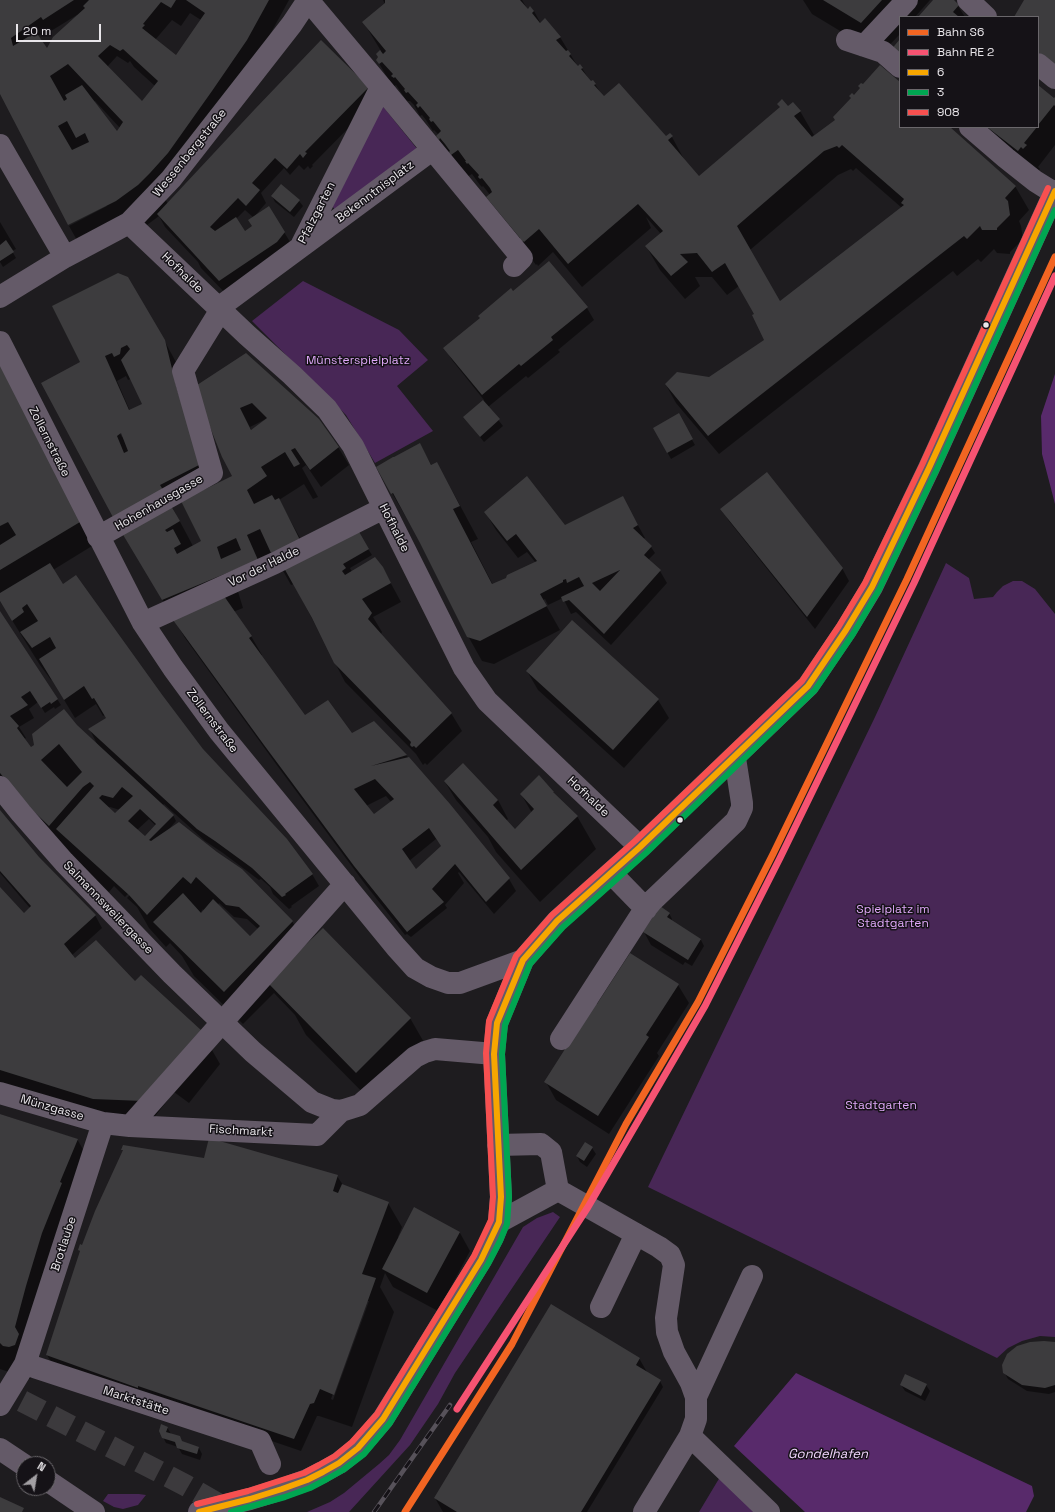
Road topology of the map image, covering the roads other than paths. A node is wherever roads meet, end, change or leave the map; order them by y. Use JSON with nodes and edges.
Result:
{"nodes":[{"id":1,"x":308,"y":0,"type":"edge"},
{"id":2,"x":907,"y":0,"type":"edge"},
{"id":3,"x":968,"y":0,"type":"edge"},
{"id":4,"x":985,"y":16,"type":"edge"},
{"id":5,"x":1039,"y":65,"type":"edge"},
{"id":6,"x":899,"y":66,"type":"edge"},
{"id":7,"x":1055,"y":78,"type":"edge"},
{"id":8,"x":381,"y":87,"type":"junction"},
{"id":9,"x":971,"y":128,"type":"edge"},
{"id":10,"x":0,"y":145,"type":"edge"},
{"id":11,"x":432,"y":150,"type":"junction"},
{"id":12,"x":1055,"y":192,"type":"edge"},
{"id":13,"x":129,"y":223,"type":"junction"},
{"id":14,"x":299,"y":248,"type":"junction"},
{"id":15,"x":65,"y":257,"type":"junction"},
{"id":16,"x":514,"y":266,"type":"dead end"},
{"id":17,"x":0,"y":297,"type":"edge"},
{"id":18,"x":221,"y":310,"type":"junction"},
{"id":19,"x":0,"y":342,"type":"edge"},
{"id":20,"x":384,"y":508,"type":"junction"},
{"id":21,"x":98,"y":538,"type":"junction"},
{"id":22,"x":143,"y":623,"type":"junction"},
{"id":23,"x":735,"y":758,"type":"junction"},
{"id":24,"x":0,"y":787,"type":"edge"},
{"id":25,"x":640,"y":847,"type":"junction"},
{"id":26,"x":611,"y":873,"type":"junction"},
{"id":27,"x":345,"y":884,"type":"junction"},
{"id":28,"x":646,"y":909,"type":"junction"},
{"id":29,"x":523,"y":960,"type":"junction"},
{"id":30,"x":222,"y":1023,"type":"junction"},
{"id":31,"x":561,"y":1039,"type":"dead end"},
{"id":32,"x":494,"y":1054,"type":"junction"},
{"id":33,"x":0,"y":1093,"type":"edge"},
{"id":34,"x":341,"y":1111,"type":"junction"},
{"id":35,"x":103,"y":1123,"type":"junction"},
{"id":36,"x":130,"y":1126,"type":"junction"},
{"id":37,"x":498,"y":1145,"type":"junction"},
{"id":38,"x":558,"y":1190,"type":"junction"},
{"id":39,"x":499,"y":1222,"type":"junction"},
{"id":40,"x":636,"y":1234,"type":"junction"},
{"id":41,"x":752,"y":1276,"type":"dead end"},
{"id":42,"x":601,"y":1308,"type":"dead end"},
{"id":43,"x":25,"y":1364,"type":"junction"},
{"id":44,"x":696,"y":1397,"type":"junction"},
{"id":45,"x":7,"y":1400,"type":"edge"},
{"id":46,"x":690,"y":1436,"type":"junction"},
{"id":47,"x":0,"y":1449,"type":"edge"},
{"id":48,"x":16,"y":1460,"type":"edge"},
{"id":49,"x":270,"y":1464,"type":"dead end"},
{"id":50,"x":56,"y":1486,"type":"edge"},
{"id":51,"x":94,"y":1512,"type":"edge"},
{"id":52,"x":200,"y":1512,"type":"edge"},
{"id":53,"x":644,"y":1512,"type":"edge"},
{"id":54,"x":769,"y":1512,"type":"edge"}],
"edges":[{"from":1,"to":8,"type":"street"},
{"from":1,"to":13,"type":"street","name":"Wessenbergstraße"},
{"from":2,"to":6,"type":"street"},
{"from":3,"to":4,"type":"street"},
{"from":5,"to":7,"type":"street"},
{"from":8,"to":11,"type":"street"},
{"from":8,"to":14,"type":"street","name":"Pfalzgarten"},
{"from":9,"to":12,"type":"street"},
{"from":10,"to":15,"type":"street"},
{"from":11,"to":14,"type":"street","name":"Bekenntnisplatz"},
{"from":11,"to":16,"type":"street"},
{"from":12,"to":23,"type":"street"},
{"from":13,"to":15,"type":"street","name":"Wessenbergstraße"},
{"from":13,"to":18,"type":"street","name":"Hofhalde"},
{"from":14,"to":18,"type":"street","name":"Pfalzgarten"},
{"from":15,"to":17,"type":"street","name":"Wessenbergstraße"},
{"from":18,"to":20,"type":"street","name":"Hofhalde"},
{"from":18,"to":21,"type":"street","name":"Hohenhausgasse"},
{"from":19,"to":21,"type":"street","name":"Zollernstraße"},
{"from":20,"to":22,"type":"street","name":"Vor der Halde"},
{"from":20,"to":25,"type":"street","name":"Hofhalde"},
{"from":21,"to":22,"type":"street","name":"Zollernstraße"},
{"from":22,"to":27,"type":"street","name":"Zollernstraße"},
{"from":23,"to":25,"type":"street"},
{"from":23,"to":28,"type":"street"},
{"from":24,"to":30,"type":"street","name":"Salmannsweilergasse"},
{"from":25,"to":26,"type":"street"},
{"from":26,"to":28,"type":"street"},
{"from":26,"to":29,"type":"street"},
{"from":27,"to":29,"type":"street","name":"Zollernstraße"},
{"from":27,"to":30,"type":"street"},
{"from":28,"to":31,"type":"street"},
{"from":29,"to":32,"type":"street"},
{"from":30,"to":34,"type":"street"},
{"from":30,"to":36,"type":"street"},
{"from":32,"to":34,"type":"street","name":"Fischmarkt"},
{"from":32,"to":37,"type":"street"},
{"from":33,"to":35,"type":"street","name":"Münzgasse"},
{"from":34,"to":36,"type":"street","name":"Fischmarkt"},
{"from":35,"to":36,"type":"street","name":"Fischmarkt"},
{"from":35,"to":43,"type":"street","name":"Brotlaube"},
{"from":37,"to":38,"type":"street"},
{"from":37,"to":39,"type":"street"},
{"from":38,"to":39,"type":"street"},
{"from":38,"to":40,"type":"street"},
{"from":39,"to":52,"type":"street"},
{"from":40,"to":42,"type":"street"},
{"from":40,"to":44,"type":"street"},
{"from":41,"to":44,"type":"street"},
{"from":43,"to":45,"type":"street"},
{"from":43,"to":49,"type":"street","name":"Marktstätte"},
{"from":44,"to":46,"type":"street"},
{"from":46,"to":53,"type":"street"},
{"from":46,"to":54,"type":"street"},
{"from":47,"to":48,"type":"street"},
{"from":50,"to":51,"type":"street"}]}
